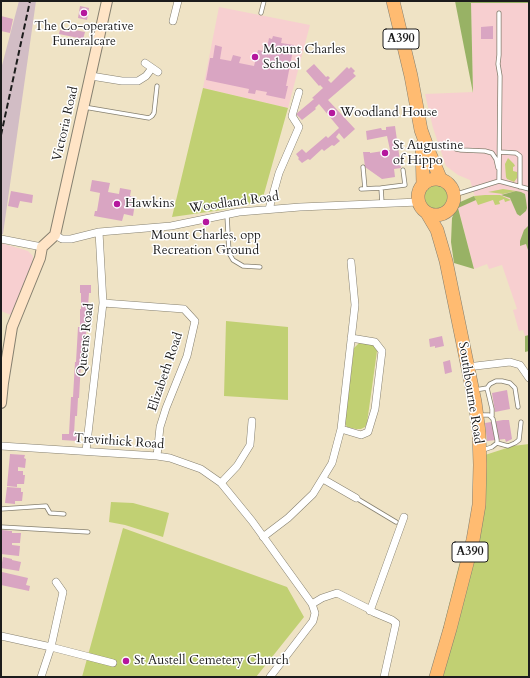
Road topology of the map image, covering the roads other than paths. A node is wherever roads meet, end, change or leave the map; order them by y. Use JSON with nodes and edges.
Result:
{"nodes":[{"id":1,"x":107,"y":1,"type":"edge"},
{"id":2,"x":178,"y":1,"type":"edge"},
{"id":3,"x":264,"y":1,"type":"edge"},
{"id":4,"x":393,"y":1,"type":"edge"},
{"id":5,"x":400,"y":1,"type":"edge"},
{"id":6,"x":261,"y":13,"type":"dead end"},
{"id":7,"x":499,"y":13,"type":"dead end"},
{"id":8,"x":173,"y":21,"type":"dead end"},
{"id":9,"x":145,"y":63,"type":"dead end"},
{"id":10,"x":91,"y":76,"type":"junction"},
{"id":11,"x":411,"y":76,"type":"junction"},
{"id":12,"x":157,"y":86,"type":"dead end"},
{"id":13,"x":299,"y":92,"type":"dead end"},
{"id":14,"x":83,"y":106,"type":"junction"},
{"id":15,"x":422,"y":130,"type":"junction"},
{"id":16,"x":452,"y":145,"type":"dead end"},
{"id":17,"x":500,"y":152,"type":"junction"},
{"id":18,"x":363,"y":167,"type":"dead end"},
{"id":19,"x":403,"y":170,"type":"dead end"},
{"id":20,"x":499,"y":171,"type":"junction"},
{"id":21,"x":441,"y":180,"type":"junction"},
{"id":22,"x":499,"y":180,"type":"junction"},
{"id":23,"x":423,"y":185,"type":"junction"},
{"id":24,"x":520,"y":187,"type":"junction"},
{"id":25,"x":381,"y":188,"type":"junction"},
{"id":26,"x":529,"y":189,"type":"edge"},
{"id":27,"x":454,"y":195,"type":"junction"},
{"id":28,"x":419,"y":202,"type":"junction"},
{"id":29,"x":382,"y":204,"type":"junction"},
{"id":30,"x":269,"y":209,"type":"junction"},
{"id":31,"x":447,"y":212,"type":"junction"},
{"id":32,"x":427,"y":213,"type":"junction"},
{"id":33,"x":227,"y":214,"type":"junction"},
{"id":34,"x":99,"y":232,"type":"junction"},
{"id":35,"x":55,"y":235,"type":"junction"},
{"id":36,"x":1,"y":239,"type":"edge"},
{"id":37,"x":42,"y":247,"type":"junction"},
{"id":38,"x":443,"y":248,"type":"junction"},
{"id":39,"x":351,"y":262,"type":"dead end"},
{"id":40,"x":260,"y":267,"type":"dead end"},
{"id":41,"x":102,"y":303,"type":"junction"},
{"id":42,"x":351,"y":338,"type":"junction"},
{"id":43,"x":467,"y":367,"type":"junction"},
{"id":44,"x":529,"y":378,"type":"edge"},
{"id":45,"x":487,"y":388,"type":"junction"},
{"id":46,"x":472,"y":391,"type":"junction"},
{"id":47,"x":1,"y":403,"type":"edge"},
{"id":48,"x":518,"y":407,"type":"dead end"},
{"id":49,"x":476,"y":415,"type":"junction"},
{"id":50,"x":492,"y":416,"type":"junction"},
{"id":51,"x":252,"y":421,"type":"dead end"},
{"id":52,"x":521,"y":422,"type":"dead end"},
{"id":53,"x":341,"y":430,"type":"junction"},
{"id":54,"x":496,"y":443,"type":"junction"},
{"id":55,"x":1,"y":446,"type":"edge"},
{"id":56,"x":86,"y":451,"type":"junction"},
{"id":57,"x":480,"y":451,"type":"junction"},
{"id":58,"x":157,"y":456,"type":"junction"},
{"id":59,"x":323,"y":479,"type":"junction"},
{"id":60,"x":221,"y":483,"type":"junction"},
{"id":61,"x":356,"y":498,"type":"joint"},
{"id":62,"x":1,"y":509,"type":"edge"},
{"id":63,"x":64,"y":514,"type":"dead end"},
{"id":64,"x":404,"y":517,"type":"dead end"},
{"id":65,"x":396,"y":522,"type":"dead end"},
{"id":66,"x":1,"y":527,"type":"edge"},
{"id":67,"x":88,"y":532,"type":"dead end"},
{"id":68,"x":263,"y":537,"type":"junction"},
{"id":69,"x":56,"y":582,"type":"dead end"},
{"id":70,"x":312,"y":604,"type":"junction"},
{"id":71,"x":370,"y":611,"type":"junction"},
{"id":72,"x":1,"y":636,"type":"edge"},
{"id":73,"x":51,"y":647,"type":"junction"},
{"id":74,"x":113,"y":663,"type":"dead end"},
{"id":75,"x":41,"y":677,"type":"edge"},
{"id":76,"x":270,"y":677,"type":"edge"},
{"id":77,"x":384,"y":677,"type":"edge"},
{"id":78,"x":436,"y":677,"type":"edge"}],
"edges":[{"from":1,"to":10,"type":"street","name":"Victoria Road"},
{"from":2,"to":8,"type":"street"},
{"from":3,"to":6,"type":"lane"},
{"from":4,"to":11,"type":"highway","number":"A390"},
{"from":5,"to":11,"type":"highway","number":"A390"},
{"from":7,"to":17,"type":"lane"},
{"from":9,"to":10,"type":"street"},
{"from":10,"to":14,"type":"street","name":"Victoria Road"},
{"from":11,"to":15,"type":"highway","number":"A390"},
{"from":12,"to":14,"type":"lane"},
{"from":13,"to":30,"type":"street"},
{"from":14,"to":35,"type":"street","name":"Victoria Road"},
{"from":15,"to":21,"type":"highway","number":"A390"},
{"from":15,"to":23,"type":"highway","number":"A390"},
{"from":16,"to":20,"type":"lane"},
{"from":17,"to":20,"type":"lane"},
{"from":17,"to":24,"type":"lane"},
{"from":18,"to":25,"type":"lane"},
{"from":19,"to":25,"type":"lane"},
{"from":20,"to":22,"type":"lane"},
{"from":21,"to":23,"type":"highway"},
{"from":21,"to":27,"type":"highway","number":"A390"},
{"from":22,"to":24,"type":"lane"},
{"from":22,"to":27,"type":"lane"},
{"from":23,"to":28,"type":"highway","number":"A390"},
{"from":24,"to":26,"type":"lane"},
{"from":25,"to":29,"type":"lane"},
{"from":27,"to":31,"type":"highway","number":"A390"},
{"from":28,"to":29,"type":"street","name":"Woodland Road"},
{"from":28,"to":32,"type":"highway","number":"A390"},
{"from":29,"to":30,"type":"street","name":"Woodland Road"},
{"from":30,"to":33,"type":"street","name":"Woodland Road"},
{"from":31,"to":32,"type":"highway"},
{"from":31,"to":38,"type":"highway","name":"Southbourne Road","number":"A390"},
{"from":32,"to":38,"type":"highway","name":"Southbourne Road","number":"A390"},
{"from":33,"to":34,"type":"street","name":"Woodland Road"},
{"from":33,"to":40,"type":"lane"},
{"from":34,"to":35,"type":"street","name":"Woodland Road"},
{"from":34,"to":41,"type":"street","name":"Queens Road"},
{"from":35,"to":37,"type":"street"},
{"from":36,"to":37,"type":"street"},
{"from":37,"to":47,"type":"street"},
{"from":38,"to":43,"type":"highway","name":"Southbourne Road","number":"A390"},
{"from":39,"to":42,"type":"street"},
{"from":41,"to":56,"type":"street","name":"Queens Road"},
{"from":41,"to":58,"type":"street","name":"Elizabeth Road"},
{"from":42,"to":53,"type":"street"},
{"from":42,"to":53,"type":"street"},
{"from":43,"to":44,"type":"street"},
{"from":43,"to":46,"type":"highway","name":"Southbourne Road","number":"A390"},
{"from":45,"to":46,"type":"lane"},
{"from":45,"to":48,"type":"lane"},
{"from":45,"to":50,"type":"lane"},
{"from":46,"to":49,"type":"highway","name":"Southbourne Road","number":"A390"},
{"from":49,"to":50,"type":"lane"},
{"from":49,"to":57,"type":"highway","name":"Southbourne Road","number":"A390"},
{"from":50,"to":54,"type":"lane"},
{"from":51,"to":60,"type":"street"},
{"from":52,"to":54,"type":"lane"},
{"from":53,"to":59,"type":"street"},
{"from":54,"to":57,"type":"lane"},
{"from":55,"to":56,"type":"street","name":"Trevithick Road"},
{"from":56,"to":58,"type":"street","name":"Trevithick Road"},
{"from":57,"to":78,"type":"highway","name":"Southbourne Road","number":"A390"},
{"from":58,"to":60,"type":"street","name":"Trevithick Road"},
{"from":59,"to":61,"type":"street"},
{"from":59,"to":68,"type":"street"},
{"from":60,"to":68,"type":"street","name":"Trevithick Road"},
{"from":61,"to":65,"type":"lane"},
{"from":62,"to":63,"type":"lane"},
{"from":64,"to":71,"type":"street"},
{"from":66,"to":67,"type":"lane"},
{"from":68,"to":70,"type":"street","name":"Trevithick Road"},
{"from":69,"to":73,"type":"street"},
{"from":70,"to":71,"type":"street"},
{"from":70,"to":76,"type":"street"},
{"from":71,"to":77,"type":"street"},
{"from":72,"to":73,"type":"street"},
{"from":73,"to":74,"type":"street"},
{"from":73,"to":75,"type":"street"}]}
